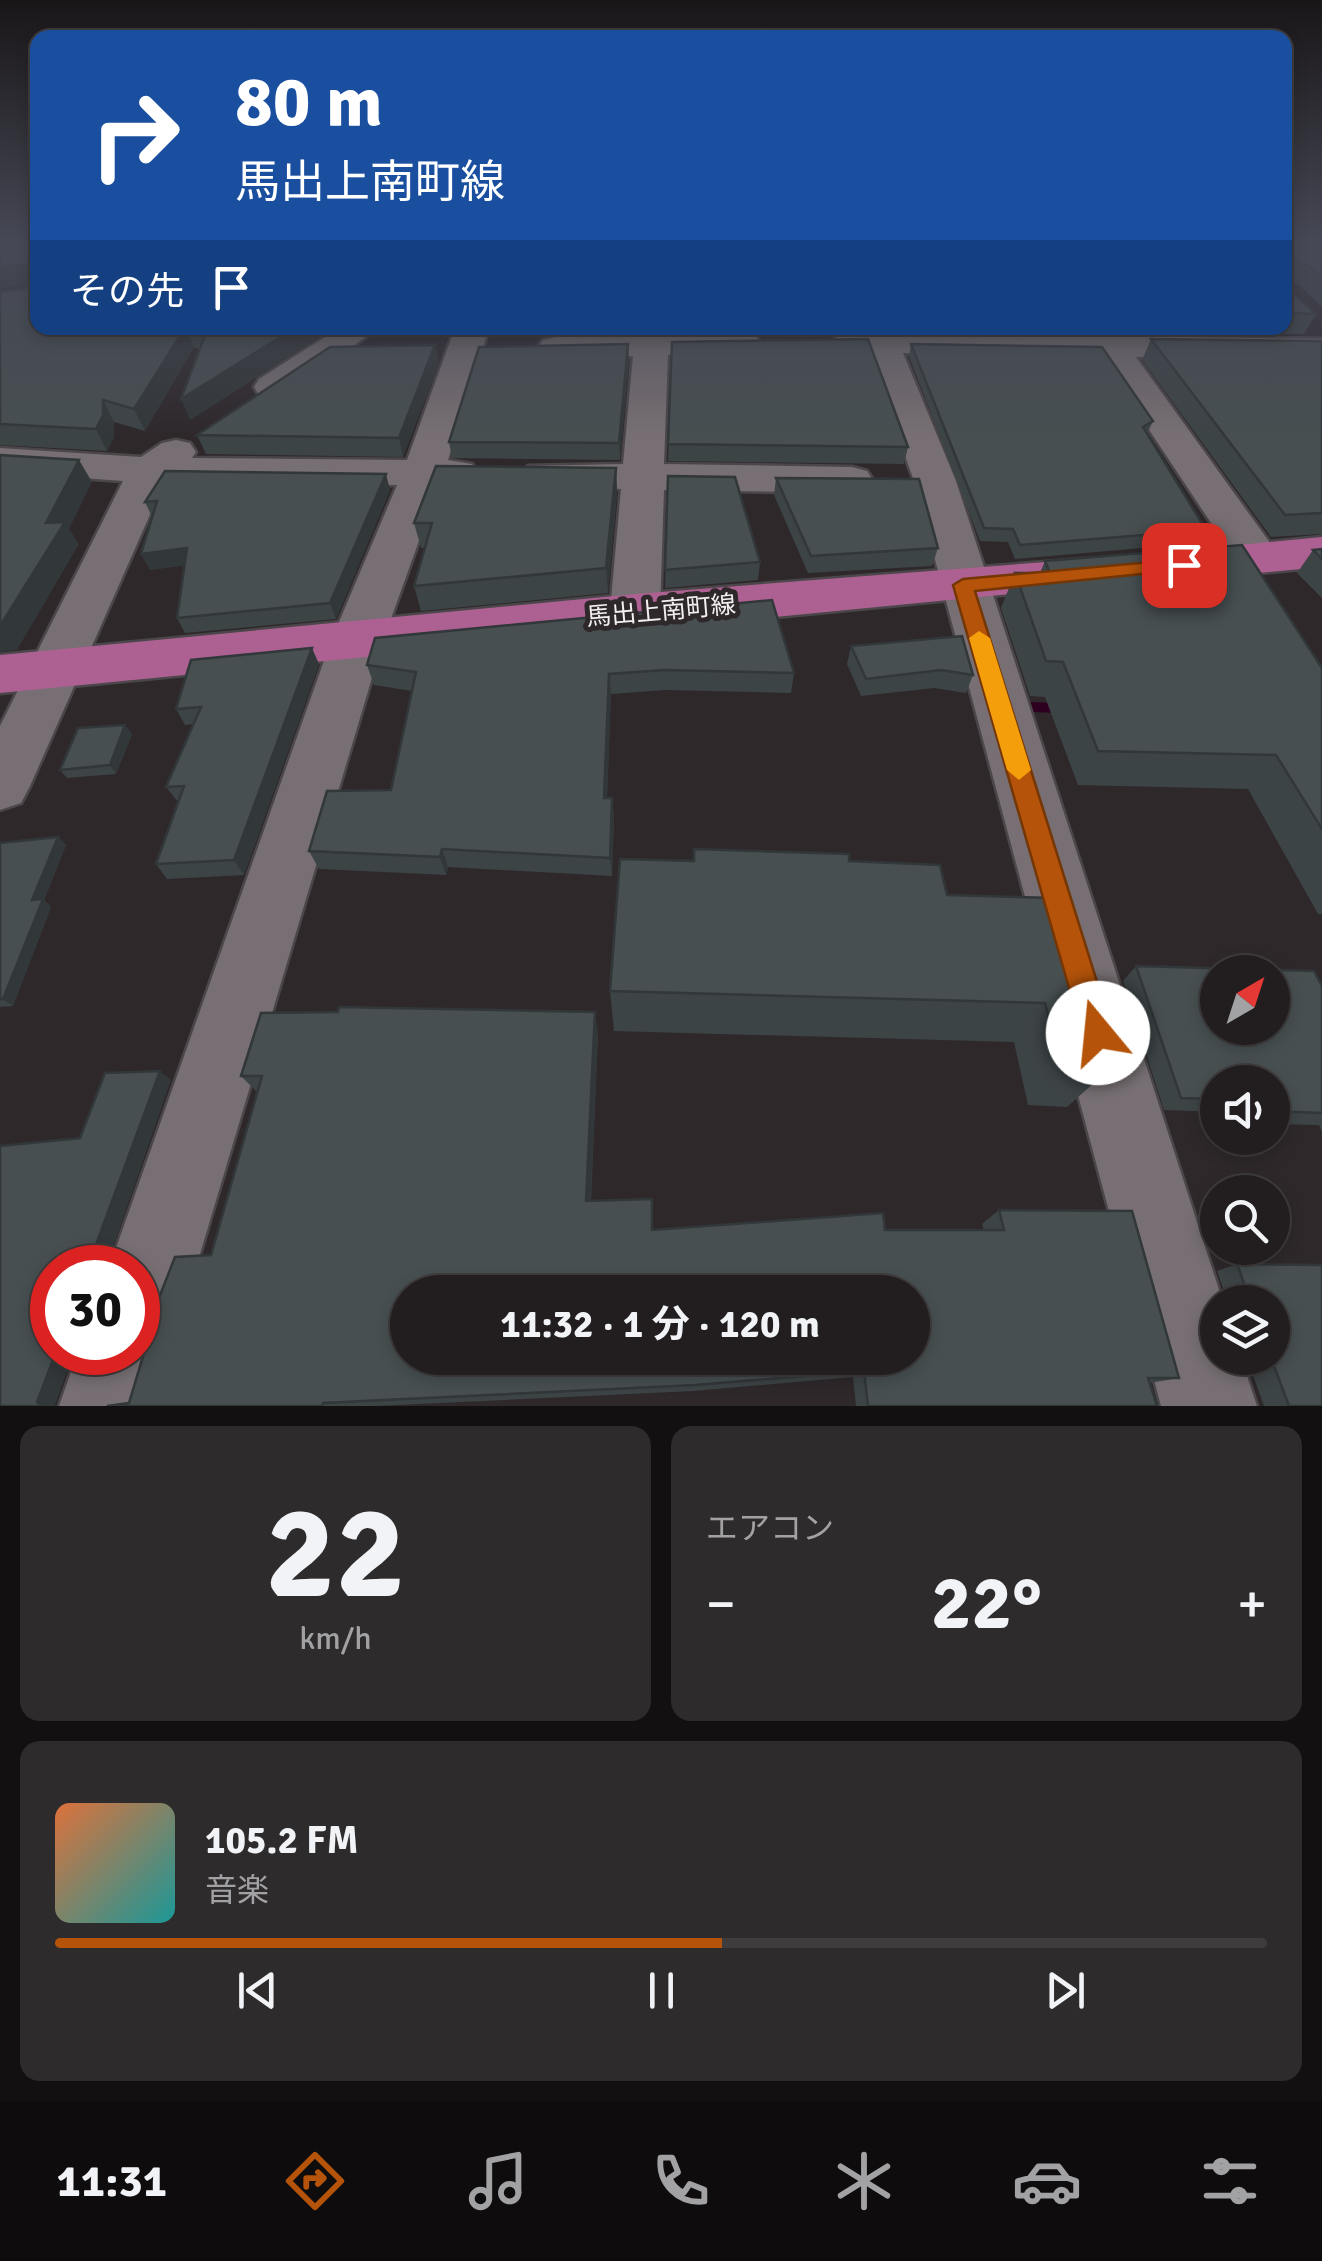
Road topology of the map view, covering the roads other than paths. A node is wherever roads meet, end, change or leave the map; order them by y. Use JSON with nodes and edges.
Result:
{"nodes":[{"id":1,"x":1292,"y":332,"type":"edge"},
{"id":2,"x":1318,"y":332,"type":"edge"},
{"id":3,"x":872,"y":335,"type":"edge"},
{"id":4,"x":879,"y":335,"type":"edge"},
{"id":5,"x":992,"y":335,"type":"edge"},
{"id":6,"x":1158,"y":335,"type":"edge"},
{"id":7,"x":651,"y":336,"type":"edge"},
{"id":8,"x":1104,"y":336,"type":"edge"},
{"id":9,"x":785,"y":342,"type":"edge"},
{"id":10,"x":824,"y":342,"type":"edge"},
{"id":11,"x":358,"y":343,"type":"edge"},
{"id":12,"x":477,"y":345,"type":"edge"},
{"id":13,"x":0,"y":460,"type":"edge"},
{"id":14,"x":149,"y":470,"type":"junction"},
{"id":15,"x":422,"y":472,"type":"junction"},
{"id":16,"x":645,"y":478,"type":"junction"},
{"id":17,"x":935,"y":481,"type":"junction"},
{"id":18,"x":1322,"y":552,"type":"edge"},
{"id":19,"x":1258,"y":558,"type":"junction"},
{"id":20,"x":963,"y":585,"type":"junction"},
{"id":21,"x":635,"y":612,"type":"junction"},
{"id":22,"x":356,"y":641,"type":"junction"},
{"id":23,"x":27,"y":672,"type":"edge"},
{"id":24,"x":0,"y":786,"type":"edge"},
{"id":25,"x":159,"y":1245,"type":"edge"},
{"id":26,"x":116,"y":1375,"type":"edge"},
{"id":27,"x":106,"y":1406,"type":"edge"},
{"id":28,"x":1209,"y":1406,"type":"edge"}],
"edges":[{"from":1,"to":2,"type":"street"},
{"from":3,"to":10,"type":"street"},
{"from":4,"to":17,"type":"street"},
{"from":5,"to":8,"type":"street"},
{"from":6,"to":8,"type":"street"},
{"from":7,"to":9,"type":"street"},
{"from":7,"to":12,"type":"street"},
{"from":7,"to":16,"type":"street"},
{"from":8,"to":19,"type":"street"},
{"from":11,"to":14,"type":"street"},
{"from":12,"to":15,"type":"street"},
{"from":13,"to":14,"type":"street"},
{"from":14,"to":15,"type":"street"},
{"from":14,"to":23,"type":"street"},
{"from":15,"to":16,"type":"street"},
{"from":15,"to":22,"type":"street"},
{"from":16,"to":17,"type":"street"},
{"from":16,"to":21,"type":"street"},
{"from":17,"to":20,"type":"street"},
{"from":18,"to":19,"type":"main road","name":"馬出上南町線"},
{"from":19,"to":20,"type":"main road","name":"馬出上南町線"},
{"from":20,"to":21,"type":"main road","name":"馬出上南町線"},
{"from":20,"to":28,"type":"street"},
{"from":21,"to":22,"type":"main road","name":"馬出上南町線"},
{"from":22,"to":23,"type":"main road","name":"馬出上南町線"},
{"from":22,"to":25,"type":"street"},
{"from":23,"to":24,"type":"street"},
{"from":26,"to":27,"type":"street"}]}
